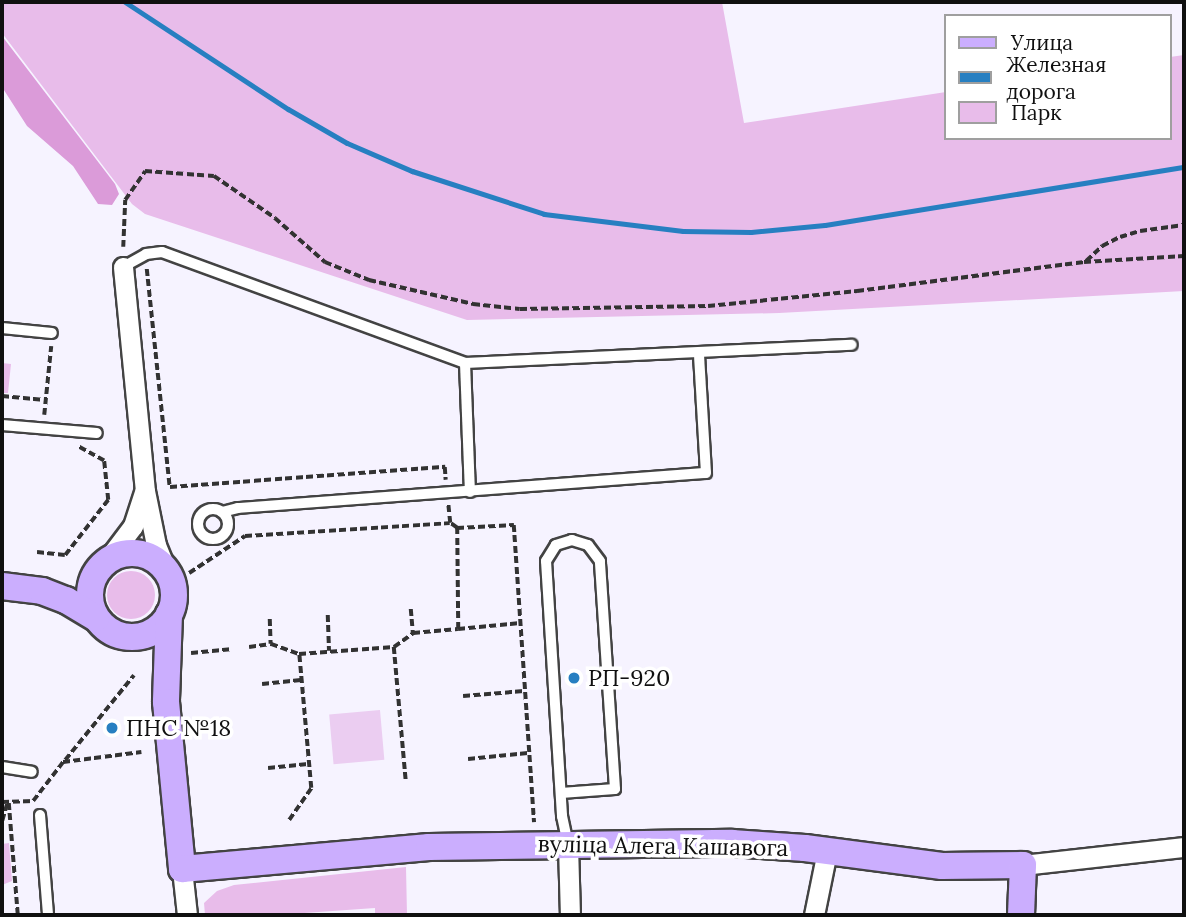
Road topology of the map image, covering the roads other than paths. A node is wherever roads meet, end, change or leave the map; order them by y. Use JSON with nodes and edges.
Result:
{"nodes":[{"id":1,"x":123,"y":267,"type":"joint"},
{"id":2,"x":2,"y":328,"type":"edge"},
{"id":3,"x":52,"y":333,"type":"road end"},
{"id":4,"x":852,"y":345,"type":"dead end"},
{"id":5,"x":699,"y":354,"type":"junction"},
{"id":6,"x":465,"y":363,"type":"junction"},
{"id":7,"x":2,"y":425,"type":"edge"},
{"id":8,"x":97,"y":433,"type":"dead end"},
{"id":9,"x":145,"y":491,"type":"junction"},
{"id":10,"x":470,"y":492,"type":"junction"},
{"id":11,"x":222,"y":512,"type":"dead end"},
{"id":12,"x":104,"y":563,"type":"junction"},
{"id":13,"x":178,"y":572,"type":"junction"},
{"id":14,"x":2,"y":586,"type":"edge"},
{"id":15,"x":42,"y":592,"type":"junction"},
{"id":16,"x":169,"y":614,"type":"junction"},
{"id":17,"x":105,"y":625,"type":"junction"},
{"id":18,"x":166,"y":702,"type":"junction"},
{"id":19,"x":2,"y":768,"type":"edge"},
{"id":20,"x":32,"y":772,"type":"dead end"},
{"id":21,"x":561,"y":793,"type":"junction"},
{"id":22,"x":40,"y":815,"type":"dead end"},
{"id":23,"x":568,"y":845,"type":"junction"},
{"id":24,"x":1184,"y":847,"type":"edge"},
{"id":25,"x":827,"y":851,"type":"junction"},
{"id":26,"x":1023,"y":865,"type":"junction"},
{"id":27,"x":183,"y":869,"type":"junction"},
{"id":28,"x":48,"y":915,"type":"edge"},
{"id":29,"x":187,"y":915,"type":"edge"},
{"id":30,"x":570,"y":915,"type":"edge"},
{"id":31,"x":814,"y":915,"type":"edge"},
{"id":32,"x":1021,"y":915,"type":"edge"}],
"edges":[{"from":1,"to":6,"type":"lane"},
{"from":1,"to":9,"type":"street"},
{"from":2,"to":3,"type":"lane"},
{"from":4,"to":5,"type":"lane"},
{"from":5,"to":6,"type":"lane"},
{"from":5,"to":10,"type":"lane"},
{"from":6,"to":10,"type":"lane"},
{"from":7,"to":8,"type":"lane"},
{"from":9,"to":12,"type":"street"},
{"from":9,"to":13,"type":"street"},
{"from":10,"to":11,"type":"lane"},
{"from":12,"to":13,"type":"street"},
{"from":12,"to":15,"type":"street"},
{"from":12,"to":17,"type":"street"},
{"from":13,"to":16,"type":"street"},
{"from":14,"to":15,"type":"street"},
{"from":15,"to":17,"type":"street"},
{"from":16,"to":17,"type":"street"},
{"from":16,"to":18,"type":"street"},
{"from":17,"to":18,"type":"street"},
{"from":18,"to":27,"type":"street"},
{"from":19,"to":20,"type":"lane"},
{"from":21,"to":21,"type":"lane"},
{"from":21,"to":23,"type":"lane"},
{"from":22,"to":28,"type":"lane"},
{"from":23,"to":25,"type":"street","name":"вуліца Алега Кашавога"},
{"from":23,"to":27,"type":"street","name":"вуліца Алега Кашавога"},
{"from":23,"to":30,"type":"street"},
{"from":24,"to":26,"type":"street","name":"вуліца Алега Кашавога"},
{"from":25,"to":26,"type":"street","name":"вуліца Алега Кашавога"},
{"from":25,"to":31,"type":"street"},
{"from":26,"to":32,"type":"street"},
{"from":27,"to":29,"type":"street"}]}
